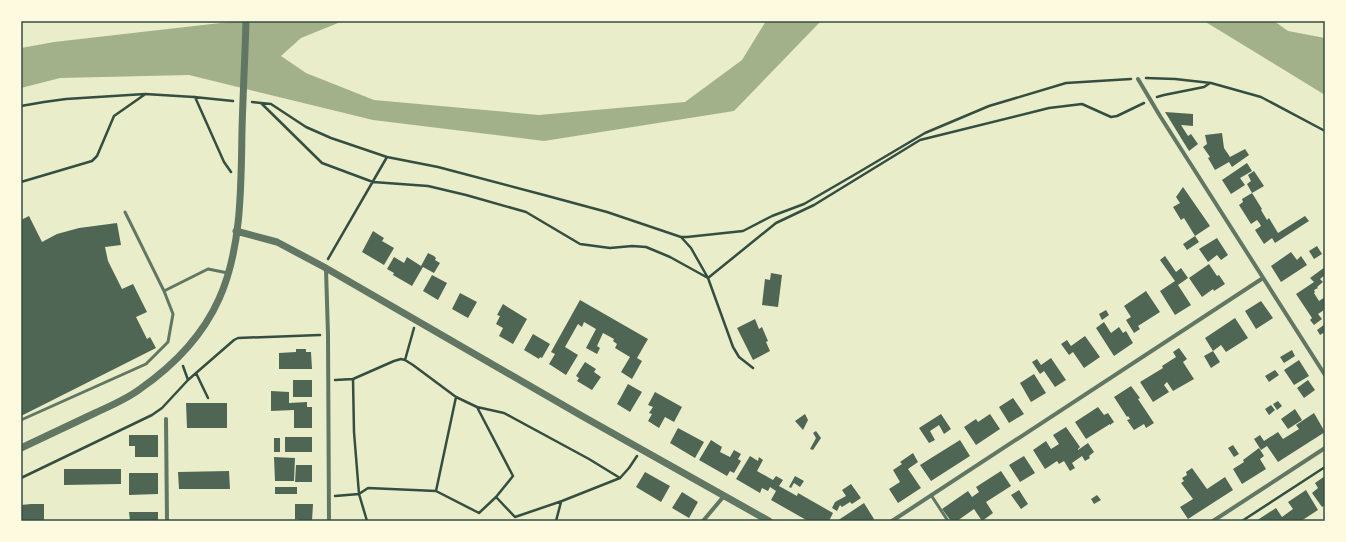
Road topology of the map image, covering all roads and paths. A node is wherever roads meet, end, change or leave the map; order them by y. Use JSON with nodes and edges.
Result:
{"nodes":[{"id":1,"x":246,"y":21,"type":"edge"},
{"id":2,"x":1138,"y":79,"type":"junction"},
{"id":3,"x":1211,"y":83,"type":"junction"},
{"id":4,"x":145,"y":94,"type":"junction"},
{"id":5,"x":194,"y":97,"type":"junction"},
{"id":6,"x":1150,"y":100,"type":"junction"},
{"id":7,"x":240,"y":102,"type":"dead end"},
{"id":8,"x":247,"y":102,"type":"dead end"},
{"id":9,"x":260,"y":102,"type":"junction"},
{"id":10,"x":21,"y":106,"type":"edge"},
{"id":11,"x":1325,"y":131,"type":"edge"},
{"id":12,"x":387,"y":156,"type":"junction"},
{"id":13,"x":21,"y":182,"type":"edge"},
{"id":14,"x":372,"y":182,"type":"junction"},
{"id":15,"x":241,"y":184,"type":"junction"},
{"id":16,"x":125,"y":212,"type":"dead end"},
{"id":17,"x":236,"y":231,"type":"junction"},
{"id":18,"x":681,"y":237,"type":"junction"},
{"id":19,"x":325,"y":267,"type":"junction"},
{"id":20,"x":228,"y":273,"type":"junction"},
{"id":21,"x":708,"y":278,"type":"junction"},
{"id":22,"x":1263,"y":278,"type":"junction"},
{"id":23,"x":164,"y":291,"type":"junction"},
{"id":24,"x":417,"y":320,"type":"junction"},
{"id":25,"x":328,"y":335,"type":"junction"},
{"id":26,"x":180,"y":357,"type":"junction"},
{"id":27,"x":404,"y":360,"type":"junction"},
{"id":28,"x":752,"y":368,"type":"dead end"},
{"id":29,"x":196,"y":373,"type":"junction"},
{"id":30,"x":1325,"y":375,"type":"edge"},
{"id":31,"x":352,"y":379,"type":"junction"},
{"id":32,"x":188,"y":380,"type":"junction"},
{"id":33,"x":329,"y":380,"type":"junction"},
{"id":34,"x":456,"y":397,"type":"junction"},
{"id":35,"x":208,"y":398,"type":"dead end"},
{"id":36,"x":477,"y":407,"type":"junction"},
{"id":37,"x":166,"y":419,"type":"dead end"},
{"id":38,"x":21,"y":420,"type":"edge"},
{"id":39,"x":21,"y":448,"type":"edge"},
{"id":40,"x":1325,"y":448,"type":"edge"},
{"id":41,"x":642,"y":449,"type":"junction"},
{"id":42,"x":1325,"y":467,"type":"edge"},
{"id":43,"x":21,"y":478,"type":"edge"},
{"id":44,"x":620,"y":478,"type":"junction"},
{"id":45,"x":436,"y":491,"type":"junction"},
{"id":46,"x":359,"y":494,"type":"junction"},
{"id":47,"x":931,"y":495,"type":"junction"},
{"id":48,"x":329,"y":496,"type":"junction"},
{"id":49,"x":724,"y":496,"type":"junction"},
{"id":50,"x":496,"y":497,"type":"junction"},
{"id":51,"x":562,"y":501,"type":"junction"},
{"id":52,"x":167,"y":521,"type":"edge"},
{"id":53,"x":329,"y":521,"type":"edge"},
{"id":54,"x":368,"y":521,"type":"edge"},
{"id":55,"x":556,"y":521,"type":"edge"},
{"id":56,"x":703,"y":521,"type":"edge"},
{"id":57,"x":769,"y":521,"type":"edge"},
{"id":58,"x":892,"y":521,"type":"edge"},
{"id":59,"x":948,"y":521,"type":"edge"},
{"id":60,"x":1213,"y":521,"type":"edge"},
{"id":61,"x":1242,"y":521,"type":"edge"}],
"edges":[{"from":1,"to":15,"type":"street"},
{"from":2,"to":3,"type":"path"},
{"from":2,"to":6,"type":"street"},
{"from":2,"to":18,"type":"path"},
{"from":3,"to":6,"type":"path"},
{"from":3,"to":11,"type":"path"},
{"from":4,"to":5,"type":"path"},
{"from":4,"to":10,"type":"path"},
{"from":4,"to":13,"type":"path"},
{"from":5,"to":7,"type":"path"},
{"from":5,"to":15,"type":"path"},
{"from":6,"to":21,"type":"path"},
{"from":6,"to":22,"type":"street"},
{"from":8,"to":9,"type":"path"},
{"from":9,"to":12,"type":"path"},
{"from":9,"to":14,"type":"path"},
{"from":12,"to":14,"type":"path"},
{"from":12,"to":18,"type":"path"},
{"from":14,"to":19,"type":"path"},
{"from":14,"to":21,"type":"path"},
{"from":15,"to":17,"type":"street"},
{"from":16,"to":23,"type":"lane"},
{"from":17,"to":19,"type":"street"},
{"from":17,"to":20,"type":"street"},
{"from":18,"to":21,"type":"path"},
{"from":19,"to":24,"type":"street"},
{"from":19,"to":25,"type":"street"},
{"from":20,"to":23,"type":"lane"},
{"from":20,"to":26,"type":"street"},
{"from":21,"to":28,"type":"path"},
{"from":22,"to":30,"type":"street"},
{"from":22,"to":47,"type":"street"},
{"from":23,"to":38,"type":"lane"},
{"from":24,"to":27,"type":"path"},
{"from":24,"to":41,"type":"street"},
{"from":25,"to":29,"type":"path"},
{"from":25,"to":33,"type":"street"},
{"from":26,"to":32,"type":"path"},
{"from":26,"to":39,"type":"street"},
{"from":27,"to":31,"type":"path"},
{"from":27,"to":34,"type":"path"},
{"from":29,"to":32,"type":"path"},
{"from":29,"to":35,"type":"path"},
{"from":31,"to":33,"type":"path"},
{"from":31,"to":46,"type":"path"},
{"from":32,"to":43,"type":"path"},
{"from":33,"to":48,"type":"street"},
{"from":34,"to":36,"type":"path"},
{"from":34,"to":45,"type":"path"},
{"from":36,"to":44,"type":"path"},
{"from":36,"to":50,"type":"path"},
{"from":37,"to":52,"type":"street"},
{"from":40,"to":60,"type":"street"},
{"from":41,"to":44,"type":"path"},
{"from":41,"to":49,"type":"street"},
{"from":42,"to":61,"type":"path"},
{"from":44,"to":51,"type":"path"},
{"from":45,"to":46,"type":"path"},
{"from":45,"to":50,"type":"path"},
{"from":46,"to":48,"type":"path"},
{"from":46,"to":54,"type":"path"},
{"from":47,"to":58,"type":"street"},
{"from":47,"to":59,"type":"lane"},
{"from":48,"to":53,"type":"street"},
{"from":49,"to":56,"type":"street"},
{"from":49,"to":57,"type":"street"},
{"from":50,"to":51,"type":"path"},
{"from":51,"to":55,"type":"path"}]}
